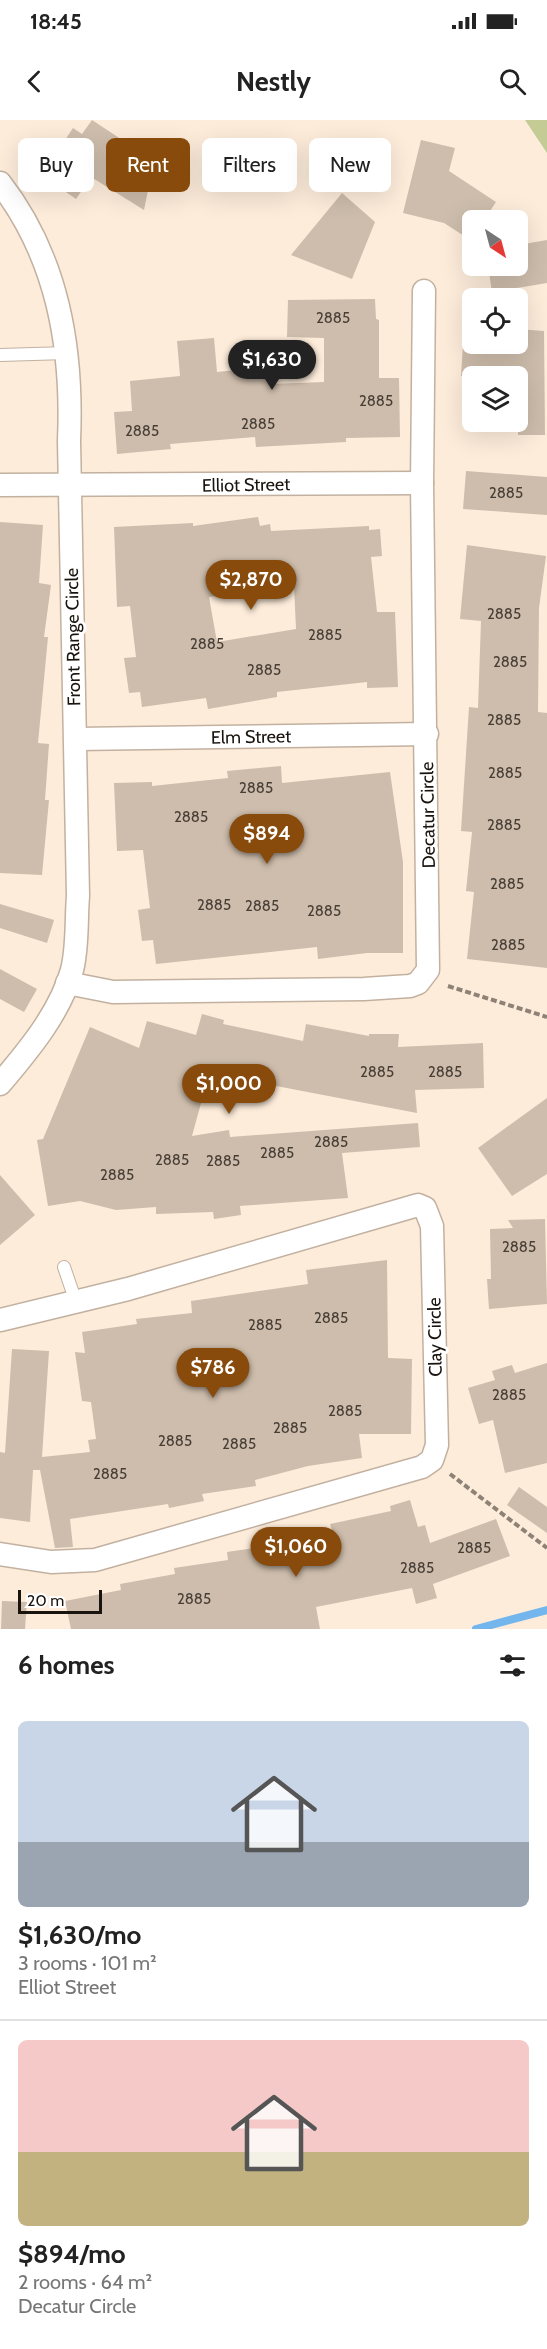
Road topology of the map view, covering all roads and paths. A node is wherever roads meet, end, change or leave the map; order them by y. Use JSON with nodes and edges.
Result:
{"nodes":[{"id":1,"x":0,"y":183,"type":"edge"},
{"id":2,"x":424,"y":291,"type":"dead end"},
{"id":3,"x":67,"y":353,"type":"junction"},
{"id":4,"x":0,"y":355,"type":"edge"},
{"id":5,"x":422,"y":483,"type":"junction"},
{"id":6,"x":0,"y":485,"type":"edge"},
{"id":7,"x":70,"y":485,"type":"junction"},
{"id":8,"x":426,"y":734,"type":"junction"},
{"id":9,"x":76,"y":739,"type":"junction"},
{"id":10,"x":423,"y":978,"type":"junction"},
{"id":11,"x":67,"y":983,"type":"junction"},
{"id":12,"x":547,"y":1017,"type":"edge"},
{"id":13,"x":0,"y":1084,"type":"edge"},
{"id":14,"x":64,"y":1267,"type":"dead end"},
{"id":15,"x":76,"y":1302,"type":"junction"},
{"id":16,"x":0,"y":1320,"type":"edge"},
{"id":17,"x":432,"y":1460,"type":"junction"},
{"id":18,"x":547,"y":1548,"type":"edge"},
{"id":19,"x":0,"y":1554,"type":"edge"}],
"edges":[{"from":1,"to":3,"type":"street","name":"Front Range Circle"},
{"from":2,"to":5,"type":"street","name":"Decatur Circle"},
{"from":3,"to":4,"type":"lane"},
{"from":3,"to":7,"type":"street","name":"Front Range Circle"},
{"from":5,"to":7,"type":"street","name":"Elliot Street"},
{"from":5,"to":8,"type":"street","name":"Decatur Circle"},
{"from":6,"to":7,"type":"street","name":"Elliot Street"},
{"from":7,"to":9,"type":"street","name":"Front Range Circle"},
{"from":8,"to":9,"type":"street","name":"Elm Street"},
{"from":8,"to":10,"type":"street","name":"Decatur Circle"},
{"from":9,"to":11,"type":"street","name":"Front Range Circle"},
{"from":10,"to":11,"type":"street"},
{"from":10,"to":12,"type":"path"},
{"from":11,"to":13,"type":"street","name":"Front Range Circle"},
{"from":14,"to":15,"type":"lane"},
{"from":15,"to":16,"type":"street","name":"Clay Circle"},
{"from":15,"to":17,"type":"street","name":"Clay Circle"},
{"from":17,"to":18,"type":"path"},
{"from":17,"to":19,"type":"street"}]}
